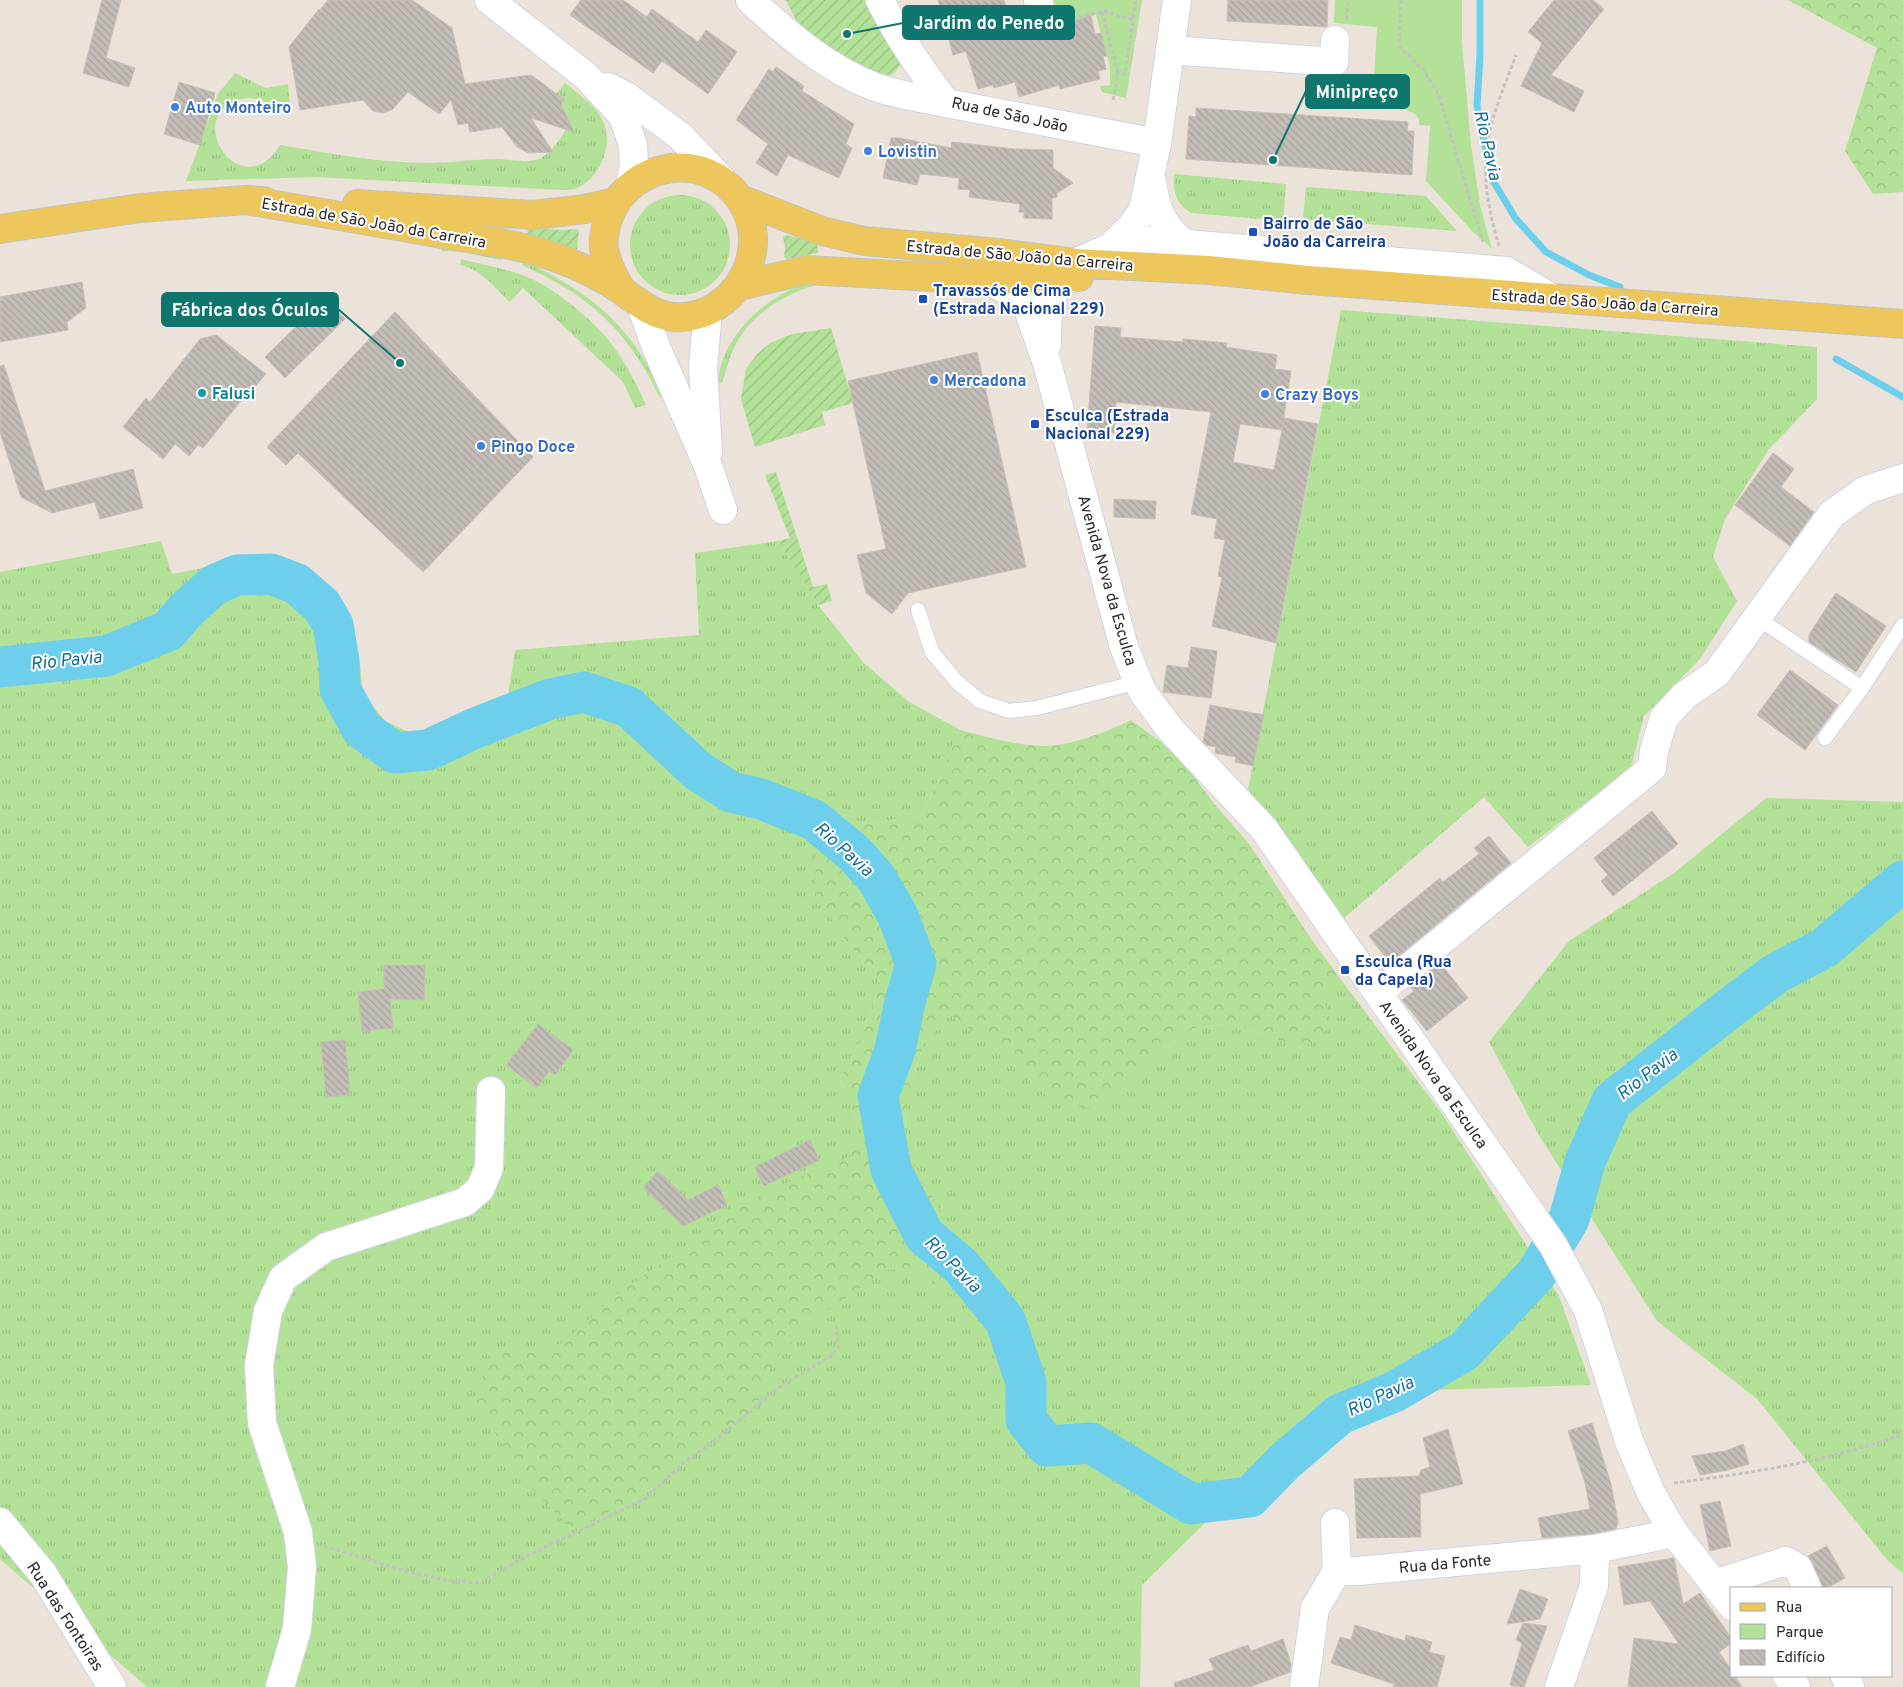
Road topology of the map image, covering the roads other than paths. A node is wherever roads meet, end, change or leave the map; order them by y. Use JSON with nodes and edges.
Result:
{"nodes":[{"id":1,"x":489,"y":0,"type":"edge"},
{"id":2,"x":750,"y":0,"type":"edge"},
{"id":3,"x":880,"y":0,"type":"edge"},
{"id":4,"x":1177,"y":0,"type":"edge"},
{"id":5,"x":1341,"y":31,"type":"road end"},
{"id":6,"x":1170,"y":50,"type":"junction"},
{"id":7,"x":586,"y":76,"type":"junction"},
{"id":8,"x":946,"y":103,"type":"junction"},
{"id":9,"x":1157,"y":143,"type":"junction"},
{"id":10,"x":1151,"y":178,"type":"junction"},
{"id":11,"x":734,"y":192,"type":"junction"},
{"id":12,"x":623,"y":194,"type":"junction"},
{"id":13,"x":246,"y":200,"type":"junction"},
{"id":14,"x":0,"y":229,"type":"edge"},
{"id":15,"x":1184,"y":244,"type":"junction"},
{"id":16,"x":1111,"y":247,"type":"junction"},
{"id":17,"x":1075,"y":270,"type":"junction"},
{"id":18,"x":988,"y":280,"type":"junction"},
{"id":19,"x":740,"y":286,"type":"junction"},
{"id":20,"x":632,"y":298,"type":"junction"},
{"id":21,"x":1552,"y":298,"type":"junction"},
{"id":22,"x":708,"y":311,"type":"junction"},
{"id":23,"x":1903,"y":324,"type":"edge"},
{"id":24,"x":1047,"y":363,"type":"junction"},
{"id":25,"x":708,"y":466,"type":"junction"},
{"id":26,"x":1903,"y":478,"type":"edge"},
{"id":27,"x":722,"y":510,"type":"dead end"},
{"id":28,"x":918,"y":610,"type":"dead end"},
{"id":29,"x":1756,"y":617,"type":"junction"},
{"id":30,"x":1903,"y":624,"type":"edge"},
{"id":31,"x":1138,"y":682,"type":"junction"},
{"id":32,"x":1862,"y":688,"type":"junction"},
{"id":33,"x":1825,"y":738,"type":"dead end"},
{"id":34,"x":1378,"y":993,"type":"junction"},
{"id":35,"x":491,"y":1091,"type":"dead end"},
{"id":36,"x":0,"y":1522,"type":"edge"},
{"id":37,"x":1335,"y":1523,"type":"dead end"},
{"id":38,"x":1674,"y":1533,"type":"junction"},
{"id":39,"x":1595,"y":1549,"type":"junction"},
{"id":40,"x":1337,"y":1571,"type":"junction"},
{"id":41,"x":1714,"y":1584,"type":"junction"},
{"id":42,"x":1807,"y":1587,"type":"edge"},
{"id":43,"x":1730,"y":1604,"type":"edge"},
{"id":44,"x":1788,"y":1677,"type":"edge"},
{"id":45,"x":112,"y":1687,"type":"edge"},
{"id":46,"x":280,"y":1687,"type":"edge"},
{"id":47,"x":1304,"y":1687,"type":"edge"},
{"id":48,"x":1559,"y":1687,"type":"edge"},
{"id":49,"x":1796,"y":1687,"type":"edge"}],
"edges":[{"from":1,"to":7,"type":"street"},
{"from":2,"to":8,"type":"street"},
{"from":3,"to":8,"type":"street","name":"Rua de São João"},
{"from":4,"to":6,"type":"street"},
{"from":5,"to":6,"type":"street"},
{"from":6,"to":9,"type":"street"},
{"from":7,"to":11,"type":"street"},
{"from":7,"to":12,"type":"street"},
{"from":8,"to":9,"type":"street","name":"Rua de São João"},
{"from":9,"to":10,"type":"street"},
{"from":10,"to":15,"type":"street"},
{"from":10,"to":16,"type":"street"},
{"from":11,"to":12,"type":"main road"},
{"from":11,"to":17,"type":"main road","name":"Estrada de São João da Carreira"},
{"from":11,"to":19,"type":"main road"},
{"from":12,"to":13,"type":"main road","name":"Estrada de São João da Carreira"},
{"from":12,"to":20,"type":"main road"},
{"from":13,"to":14,"type":"main road"},
{"from":13,"to":20,"type":"main road","name":"Estrada de São João da Carreira"},
{"from":15,"to":16,"type":"street"},
{"from":15,"to":21,"type":"street"},
{"from":16,"to":17,"type":"street"},
{"from":17,"to":18,"type":"main road","name":"Estrada de São João da Carreira"},
{"from":17,"to":21,"type":"main road","name":"Estrada de São João da Carreira"},
{"from":17,"to":24,"type":"street","name":"Avenida Nova da Esculca"},
{"from":18,"to":19,"type":"main road","name":"Estrada de São João da Carreira"},
{"from":18,"to":24,"type":"street","name":"Avenida Nova da Esculca"},
{"from":19,"to":22,"type":"main road"},
{"from":20,"to":22,"type":"main road"},
{"from":20,"to":25,"type":"street"},
{"from":21,"to":23,"type":"main road","name":"Estrada de São João da Carreira"},
{"from":22,"to":25,"type":"street"},
{"from":24,"to":31,"type":"street","name":"Avenida Nova da Esculca"},
{"from":25,"to":27,"type":"street"},
{"from":26,"to":29,"type":"street"},
{"from":28,"to":31,"type":"lane"},
{"from":29,"to":32,"type":"lane"},
{"from":29,"to":34,"type":"street"},
{"from":30,"to":32,"type":"lane"},
{"from":31,"to":34,"type":"street","name":"Avenida Nova da Esculca"},
{"from":32,"to":33,"type":"lane"},
{"from":34,"to":38,"type":"street","name":"Avenida Nova da Esculca"},
{"from":35,"to":46,"type":"street"},
{"from":36,"to":45,"type":"street","name":"Rua das Fontoiras"},
{"from":37,"to":40,"type":"street"},
{"from":38,"to":39,"type":"street","name":"Rua da Fonte"},
{"from":38,"to":41,"type":"street","name":"Avenida Nova da Esculca"},
{"from":39,"to":40,"type":"street","name":"Rua da Fonte"},
{"from":39,"to":48,"type":"street"},
{"from":40,"to":47,"type":"street"},
{"from":41,"to":42,"type":"street"},
{"from":41,"to":43,"type":"street","name":"Avenida Nova da Esculca"},
{"from":44,"to":49,"type":"street"}]}
